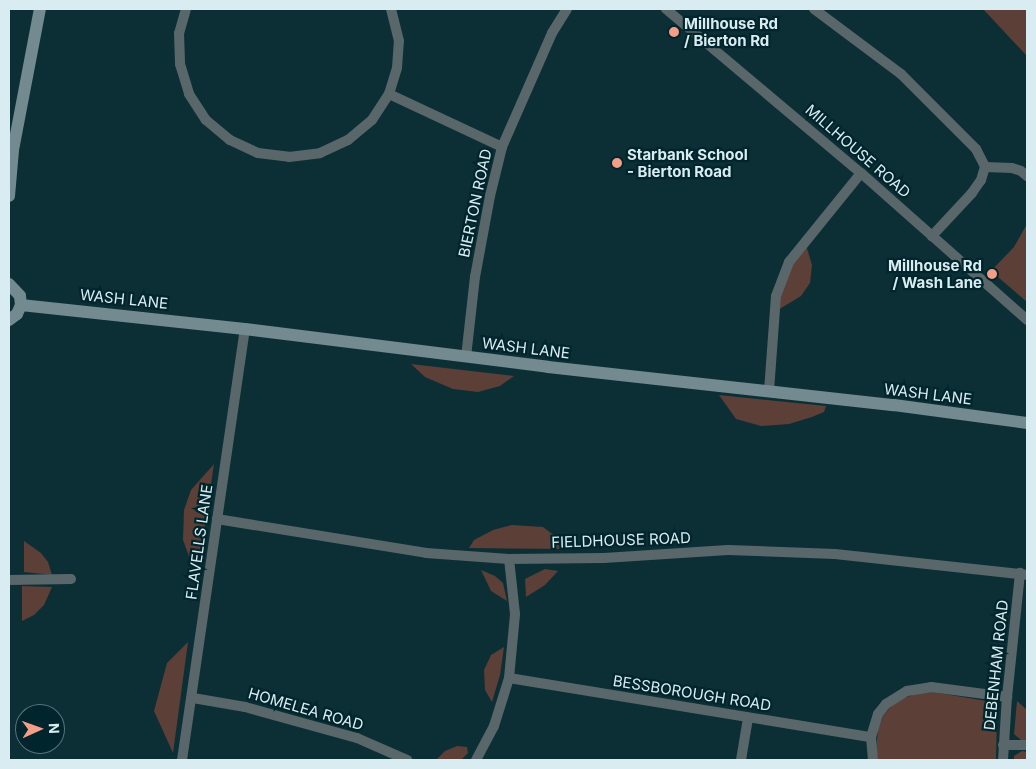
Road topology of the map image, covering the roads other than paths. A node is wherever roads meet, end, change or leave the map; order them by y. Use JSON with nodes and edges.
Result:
{"nodes":[{"id":1,"x":40,"y":9,"type":"edge"},
{"id":2,"x":186,"y":9,"type":"edge"},
{"id":3,"x":391,"y":9,"type":"edge"},
{"id":4,"x":567,"y":9,"type":"edge"},
{"id":5,"x":666,"y":9,"type":"edge"},
{"id":6,"x":814,"y":9,"type":"edge"},
{"id":7,"x":389,"y":94,"type":"junction"},
{"id":8,"x":502,"y":147,"type":"junction"},
{"id":9,"x":985,"y":167,"type":"junction"},
{"id":10,"x":861,"y":172,"type":"junction"},
{"id":11,"x":1027,"y":176,"type":"edge"},
{"id":12,"x":9,"y":196,"type":"edge"},
{"id":13,"x":932,"y":236,"type":"junction"},
{"id":14,"x":9,"y":284,"type":"edge"},
{"id":15,"x":21,"y":305,"type":"junction"},
{"id":16,"x":9,"y":320,"type":"edge"},
{"id":17,"x":1027,"y":320,"type":"edge"},
{"id":18,"x":245,"y":329,"type":"junction"},
{"id":19,"x":466,"y":356,"type":"junction"},
{"id":20,"x":768,"y":391,"type":"junction"},
{"id":21,"x":1027,"y":423,"type":"edge"},
{"id":22,"x":217,"y":519,"type":"junction"},
{"id":23,"x":509,"y":559,"type":"junction"},
{"id":24,"x":1024,"y":574,"type":"edge"},
{"id":25,"x":72,"y":579,"type":"dead end"},
{"id":26,"x":9,"y":580,"type":"edge"},
{"id":27,"x":509,"y":678,"type":"junction"},
{"id":28,"x":1007,"y":697,"type":"junction"},
{"id":29,"x":193,"y":698,"type":"junction"},
{"id":30,"x":748,"y":718,"type":"junction"},
{"id":31,"x":871,"y":737,"type":"junction"},
{"id":32,"x":1003,"y":745,"type":"junction"},
{"id":33,"x":1027,"y":745,"type":"edge"},
{"id":34,"x":182,"y":760,"type":"edge"},
{"id":35,"x":407,"y":760,"type":"edge"},
{"id":36,"x":476,"y":760,"type":"edge"},
{"id":37,"x":741,"y":760,"type":"edge"},
{"id":38,"x":873,"y":760,"type":"edge"},
{"id":39,"x":1003,"y":760,"type":"edge"}],
"edges":[{"from":1,"to":12,"type":"street"},
{"from":2,"to":7,"type":"street"},
{"from":3,"to":7,"type":"street"},
{"from":4,"to":8,"type":"street","name":"BIERTON ROAD"},
{"from":5,"to":10,"type":"street","name":"MILLHOUSE ROAD"},
{"from":6,"to":9,"type":"street"},
{"from":7,"to":8,"type":"street"},
{"from":8,"to":19,"type":"street","name":"BIERTON ROAD"},
{"from":9,"to":11,"type":"street"},
{"from":9,"to":13,"type":"street"},
{"from":10,"to":13,"type":"street","name":"MILLHOUSE ROAD"},
{"from":10,"to":20,"type":"street"},
{"from":13,"to":17,"type":"street","name":"MILLHOUSE ROAD"},
{"from":14,"to":15,"type":"street"},
{"from":15,"to":16,"type":"street"},
{"from":15,"to":18,"type":"street","name":"WASH LANE"},
{"from":18,"to":19,"type":"street","name":"WASH LANE"},
{"from":18,"to":22,"type":"street","name":"FLAVELLS LANE"},
{"from":19,"to":20,"type":"street","name":"WASH LANE"},
{"from":20,"to":21,"type":"street","name":"WASH LANE"},
{"from":22,"to":23,"type":"street","name":"FIELDHOUSE ROAD"},
{"from":22,"to":29,"type":"street","name":"FLAVELLS LANE"},
{"from":23,"to":24,"type":"street","name":"FIELDHOUSE ROAD"},
{"from":23,"to":27,"type":"street"},
{"from":24,"to":28,"type":"street","name":"DEBENHAM ROAD"},
{"from":25,"to":26,"type":"street"},
{"from":27,"to":30,"type":"street","name":"BESSBOROUGH ROAD"},
{"from":27,"to":36,"type":"street"},
{"from":28,"to":31,"type":"street"},
{"from":28,"to":32,"type":"street","name":"DEBENHAM ROAD"},
{"from":29,"to":34,"type":"street","name":"FLAVELLS LANE"},
{"from":29,"to":35,"type":"street","name":"HOMELEA ROAD"},
{"from":30,"to":31,"type":"street","name":"BESSBOROUGH ROAD"},
{"from":30,"to":37,"type":"street"},
{"from":31,"to":38,"type":"street"},
{"from":32,"to":33,"type":"street"},
{"from":32,"to":39,"type":"street","name":"DEBENHAM ROAD"}]}
